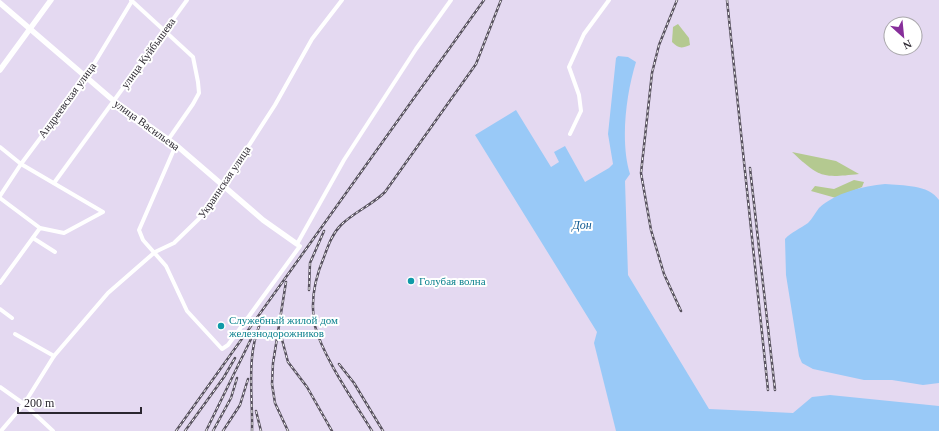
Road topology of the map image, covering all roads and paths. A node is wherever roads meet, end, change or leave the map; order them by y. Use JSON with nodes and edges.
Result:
{"nodes":[{"id":1,"x":50,"y":0,"type":"edge"},
{"id":2,"x":187,"y":0,"type":"edge"},
{"id":3,"x":342,"y":0,"type":"edge"},
{"id":4,"x":451,"y":0,"type":"edge"},
{"id":5,"x":609,"y":0,"type":"edge"},
{"id":6,"x":131,"y":1,"type":"edge"},
{"id":7,"x":0,"y":2,"type":"edge"},
{"id":8,"x":31,"y":28,"type":"junction"},
{"id":9,"x":165,"y":30,"type":"junction"},
{"id":10,"x":0,"y":70,"type":"edge"},
{"id":11,"x":86,"y":77,"type":"junction"},
{"id":12,"x":114,"y":101,"type":"junction"},
{"id":13,"x":570,"y":134,"type":"dead end"},
{"id":14,"x":167,"y":140,"type":"junction"},
{"id":15,"x":176,"y":145,"type":"junction"},
{"id":16,"x":0,"y":147,"type":"edge"},
{"id":17,"x":21,"y":164,"type":"junction"},
{"id":18,"x":54,"y":183,"type":"junction"},
{"id":19,"x":222,"y":186,"type":"junction"},
{"id":20,"x":0,"y":197,"type":"edge"},
{"id":21,"x":40,"y":228,"type":"junction"},
{"id":22,"x":33,"y":238,"type":"junction"},
{"id":23,"x":298,"y":245,"type":"junction"},
{"id":24,"x":55,"y":252,"type":"dead end"},
{"id":25,"x":155,"y":252,"type":"junction"},
{"id":26,"x":0,"y":283,"type":"edge"},
{"id":27,"x":0,"y":309,"type":"edge"},
{"id":28,"x":12,"y":318,"type":"dead end"},
{"id":29,"x":15,"y":334,"type":"dead end"},
{"id":30,"x":54,"y":356,"type":"junction"},
{"id":31,"x":0,"y":387,"type":"edge"},
{"id":32,"x":24,"y":404,"type":"junction"},
{"id":33,"x":0,"y":431,"type":"edge"},
{"id":34,"x":53,"y":431,"type":"edge"}],
"edges":[{"from":1,"to":8,"type":"street"},
{"from":2,"to":9,"type":"street","name":"улица Куйбышева"},
{"from":3,"to":19,"type":"street","name":"Украинская улица"},
{"from":4,"to":23,"type":"street"},
{"from":5,"to":13,"type":"street"},
{"from":6,"to":9,"type":"street"},
{"from":6,"to":11,"type":"street","name":"Андреевская улица"},
{"from":7,"to":8,"type":"street","name":"улица Васильева"},
{"from":8,"to":10,"type":"street"},
{"from":8,"to":11,"type":"street","name":"улица Васильева"},
{"from":9,"to":12,"type":"street","name":"улица Куйбышева"},
{"from":9,"to":14,"type":"street"},
{"from":11,"to":12,"type":"street","name":"улица Васильева"},
{"from":11,"to":17,"type":"street","name":"Андреевская улица"},
{"from":12,"to":14,"type":"street","name":"улица Васильева"},
{"from":12,"to":18,"type":"street","name":"улица Куйбышева"},
{"from":14,"to":15,"type":"street","name":"улица Васильева"},
{"from":15,"to":19,"type":"street","name":"улица Васильева"},
{"from":15,"to":25,"type":"street"},
{"from":16,"to":17,"type":"street"},
{"from":17,"to":18,"type":"street"},
{"from":17,"to":20,"type":"street","name":"Андреевская улица"},
{"from":18,"to":21,"type":"street"},
{"from":19,"to":23,"type":"street","name":"улица Васильева"},
{"from":19,"to":25,"type":"street","name":"Украинская улица"},
{"from":20,"to":21,"type":"street"},
{"from":21,"to":22,"type":"street"},
{"from":22,"to":24,"type":"street"},
{"from":22,"to":26,"type":"street"},
{"from":23,"to":25,"type":"street"},
{"from":25,"to":30,"type":"street","name":"Украинская улица"},
{"from":27,"to":28,"type":"street"},
{"from":29,"to":30,"type":"street"},
{"from":30,"to":32,"type":"street","name":"Украинская улица"},
{"from":31,"to":32,"type":"street"},
{"from":32,"to":33,"type":"street","name":"Украинская улица"},
{"from":32,"to":34,"type":"street"}]}
